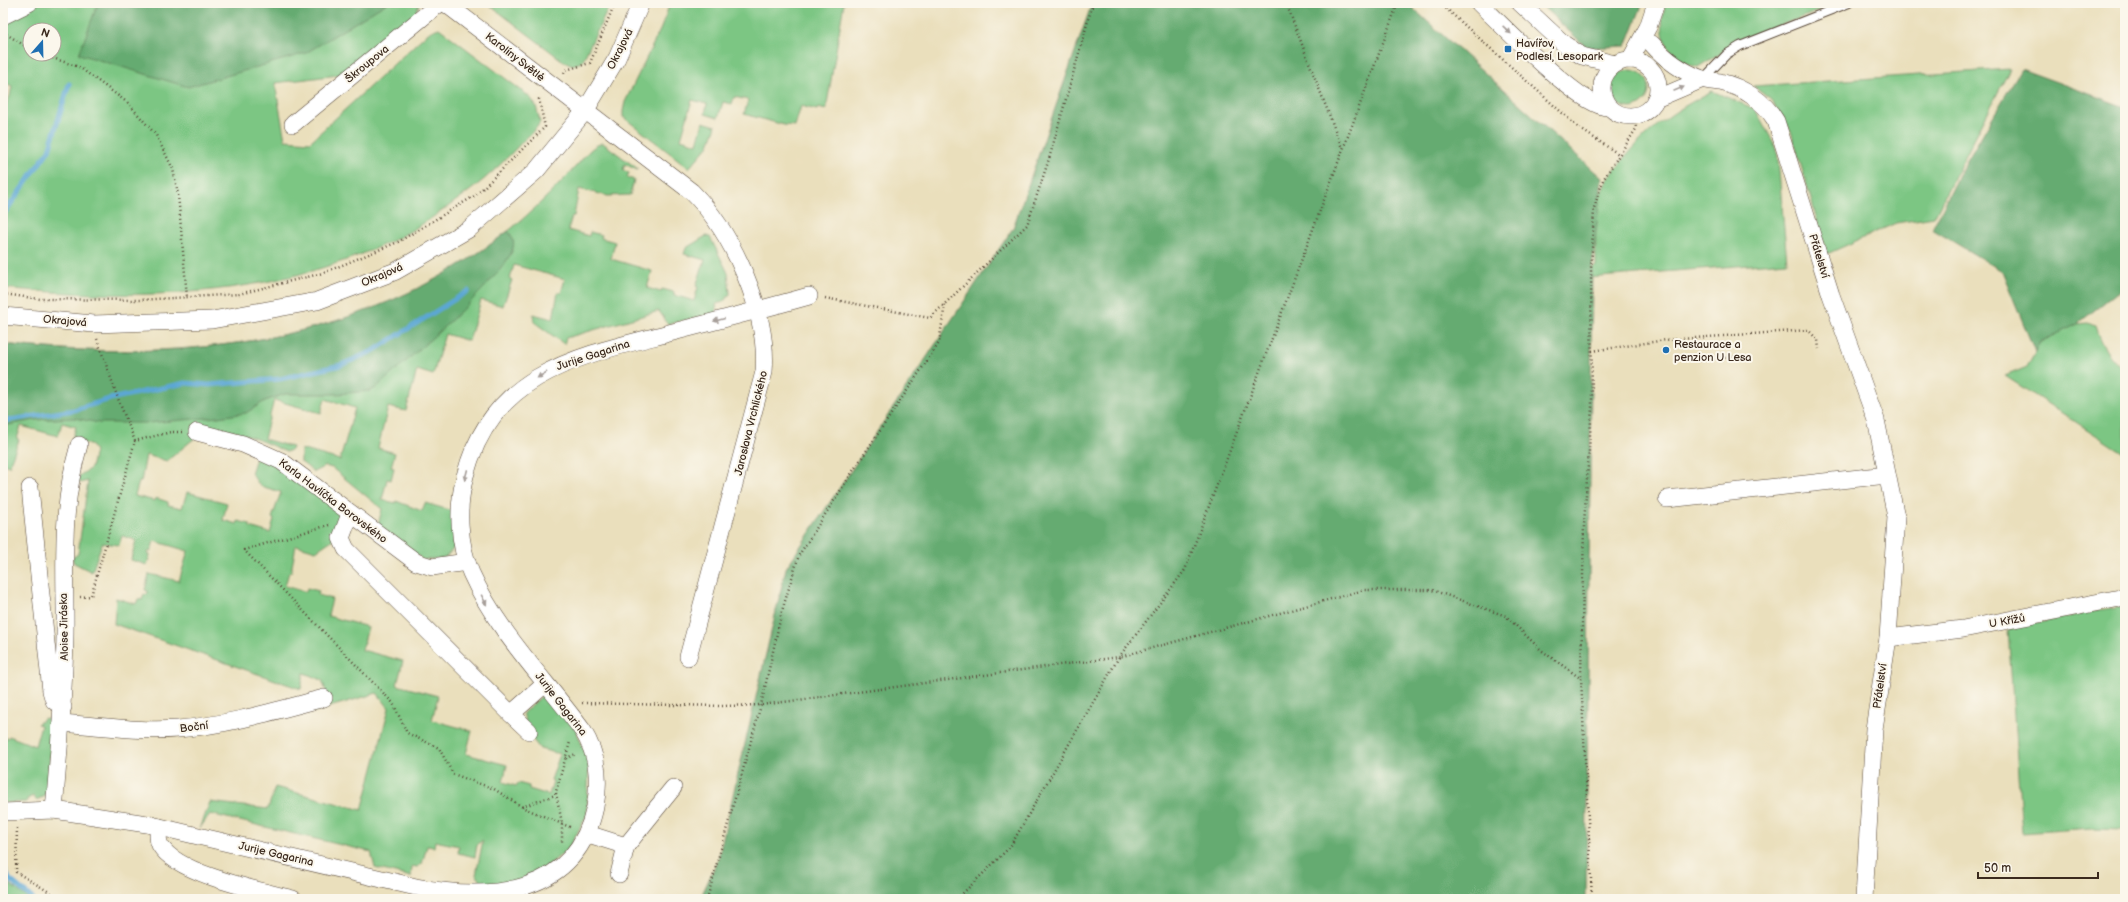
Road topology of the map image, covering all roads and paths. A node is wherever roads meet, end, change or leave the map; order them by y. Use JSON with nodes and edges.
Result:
{"nodes":[{"id":1,"x":29,"y":3,"type":"edge"},
{"id":2,"x":440,"y":3,"type":"edge"},
{"id":3,"x":445,"y":3,"type":"edge"},
{"id":4,"x":615,"y":3,"type":"edge"},
{"id":5,"x":641,"y":3,"type":"edge"},
{"id":6,"x":1093,"y":3,"type":"edge"},
{"id":7,"x":1286,"y":3,"type":"edge"},
{"id":8,"x":1398,"y":3,"type":"edge"},
{"id":9,"x":1440,"y":3,"type":"edge"},
{"id":10,"x":1479,"y":3,"type":"edge"},
{"id":11,"x":1520,"y":3,"type":"edge"},
{"id":12,"x":1656,"y":3,"type":"edge"},
{"id":13,"x":1849,"y":3,"type":"edge"},
{"id":14,"x":3,"y":16,"type":"edge"},
{"id":15,"x":1648,"y":27,"type":"junction"},
{"id":16,"x":3,"y":32,"type":"edge"},
{"id":17,"x":22,"y":44,"type":"edge"},
{"id":18,"x":1652,"y":44,"type":"junction"},
{"id":19,"x":62,"y":61,"type":"edge"},
{"id":20,"x":1622,"y":62,"type":"junction"},
{"id":21,"x":1650,"y":69,"type":"junction"},
{"id":22,"x":1683,"y":70,"type":"junction"},
{"id":23,"x":1703,"y":79,"type":"junction"},
{"id":24,"x":552,"y":85,"type":"junction"},
{"id":25,"x":1656,"y":99,"type":"junction"},
{"id":26,"x":1608,"y":107,"type":"junction"},
{"id":27,"x":585,"y":111,"type":"junction"},
{"id":28,"x":1635,"y":116,"type":"junction"},
{"id":29,"x":293,"y":124,"type":"dead end"},
{"id":30,"x":1343,"y":149,"type":"junction"},
{"id":31,"x":1620,"y":155,"type":"junction"},
{"id":32,"x":3,"y":294,"type":"edge"},
{"id":33,"x":809,"y":296,"type":"joint"},
{"id":34,"x":187,"y":297,"type":"junction"},
{"id":35,"x":94,"y":299,"type":"junction"},
{"id":36,"x":945,"y":304,"type":"junction"},
{"id":37,"x":757,"y":310,"type":"junction"},
{"id":38,"x":3,"y":316,"type":"edge"},
{"id":39,"x":94,"y":324,"type":"junction"},
{"id":40,"x":1819,"y":349,"type":"dead end"},
{"id":41,"x":1592,"y":351,"type":"junction"},
{"id":42,"x":1739,"y":356,"type":"dead end"},
{"id":43,"x":1697,"y":361,"type":"dead end"},
{"id":44,"x":197,"y":432,"type":"joint"},
{"id":45,"x":136,"y":441,"type":"junction"},
{"id":46,"x":79,"y":445,"type":"dead end"},
{"id":47,"x":1887,"y":475,"type":"junction"},
{"id":48,"x":30,"y":488,"type":"dead end"},
{"id":49,"x":1667,"y":500,"type":"dead end"},
{"id":50,"x":349,"y":512,"type":"junction"},
{"id":51,"x":466,"y":562,"type":"junction"},
{"id":52,"x":2125,"y":597,"type":"edge"},
{"id":53,"x":64,"y":598,"type":"junction"},
{"id":54,"x":1888,"y":638,"type":"junction"},
{"id":55,"x":688,"y":657,"type":"dead end"},
{"id":56,"x":1119,"y":657,"type":"junction"},
{"id":57,"x":1581,"y":678,"type":"junction"},
{"id":58,"x":545,"y":684,"type":"junction"},
{"id":59,"x":324,"y":698,"type":"dead end"},
{"id":60,"x":577,"y":701,"type":"dead end"},
{"id":61,"x":760,"y":705,"type":"junction"},
{"id":62,"x":511,"y":714,"type":"junction"},
{"id":63,"x":62,"y":715,"type":"junction"},
{"id":64,"x":575,"y":720,"type":"junction"},
{"id":65,"x":529,"y":731,"type":"dead end"},
{"id":66,"x":673,"y":788,"type":"dead end"},
{"id":67,"x":556,"y":793,"type":"junction"},
{"id":68,"x":522,"y":807,"type":"junction"},
{"id":69,"x":54,"y":810,"type":"junction"},
{"id":70,"x":10,"y":812,"type":"edge"},
{"id":71,"x":562,"y":823,"type":"junction"},
{"id":72,"x":159,"y":827,"type":"junction"},
{"id":73,"x":588,"y":834,"type":"junction"},
{"id":74,"x":626,"y":846,"type":"junction"},
{"id":75,"x":562,"y":865,"type":"junction"},
{"id":76,"x":619,"y":874,"type":"dead end"},
{"id":77,"x":426,"y":894,"type":"edge"},
{"id":78,"x":61,"y":899,"type":"edge"},
{"id":79,"x":293,"y":899,"type":"edge"},
{"id":80,"x":706,"y":899,"type":"edge"},
{"id":81,"x":957,"y":899,"type":"edge"},
{"id":82,"x":1592,"y":899,"type":"edge"},
{"id":83,"x":1864,"y":899,"type":"edge"}],
"edges":[{"from":1,"to":14,"type":"street"},
{"from":2,"to":29,"type":"street","name":"Škroupova"},
{"from":3,"to":24,"type":"street","name":"Karolíny Světlé"},
{"from":4,"to":24,"type":"path"},
{"from":5,"to":27,"type":"street","name":"Okrajová"},
{"from":6,"to":36,"type":"path"},
{"from":7,"to":30,"type":"path"},
{"from":8,"to":30,"type":"path"},
{"from":9,"to":31,"type":"path"},
{"from":10,"to":26,"type":"street","one_way":true},
{"from":11,"to":20,"type":"street","name":"Přátelství"},
{"from":12,"to":15,"type":"street"},
{"from":13,"to":23,"type":"lane"},
{"from":15,"to":18,"type":"street"},
{"from":15,"to":20,"type":"street"},
{"from":16,"to":17,"type":"path"},
{"from":18,"to":21,"type":"street"},
{"from":18,"to":22,"type":"street","name":"Přátelství"},
{"from":19,"to":34,"type":"path"},
{"from":20,"to":21,"type":"street","name":"Přátelství"},
{"from":20,"to":26,"type":"street"},
{"from":21,"to":22,"type":"street","name":"Přátelství"},
{"from":21,"to":25,"type":"street"},
{"from":22,"to":23,"type":"street","name":"Přátelství"},
{"from":25,"to":23,"type":"street","one_way":true},
{"from":23,"to":47,"type":"street","name":"Přátelství"},
{"from":24,"to":27,"type":"street","name":"Karolíny Světlé"},
{"from":24,"to":34,"type":"path"},
{"from":25,"to":28,"type":"street"},
{"from":26,"to":28,"type":"street"},
{"from":27,"to":37,"type":"street","name":"Jaroslava Vrchlického"},
{"from":27,"to":39,"type":"street","name":"Okrajová"},
{"from":28,"to":31,"type":"path"},
{"from":30,"to":56,"type":"path"},
{"from":31,"to":41,"type":"path"},
{"from":32,"to":35,"type":"path"},
{"from":33,"to":36,"type":"path"},
{"from":33,"to":37,"type":"street","name":"Jurije Gagarina"},
{"from":34,"to":35,"type":"path"},
{"from":35,"to":39,"type":"path"},
{"from":36,"to":61,"type":"path"},
{"from":37,"to":51,"type":"street","name":"Jurije Gagarina","one_way":true},
{"from":37,"to":55,"type":"street","name":"Jaroslava Vrchlického"},
{"from":38,"to":39,"type":"street","name":"Okrajová"},
{"from":39,"to":45,"type":"path"},
{"from":40,"to":41,"type":"path"},
{"from":41,"to":57,"type":"path"},
{"from":42,"to":43,"type":"path"},
{"from":44,"to":45,"type":"path"},
{"from":44,"to":50,"type":"street","name":"Karla Havlíčka Borovského"},
{"from":45,"to":53,"type":"path"},
{"from":46,"to":53,"type":"street","name":"Aloise Jiráska"},
{"from":47,"to":49,"type":"street"},
{"from":47,"to":54,"type":"street","name":"Přátelství"},
{"from":48,"to":63,"type":"street"},
{"from":50,"to":51,"type":"street","name":"Karla Havlíčka Borovského"},
{"from":50,"to":62,"type":"street"},
{"from":50,"to":68,"type":"path"},
{"from":51,"to":58,"type":"street","name":"Jurije Gagarina","one_way":true},
{"from":52,"to":54,"type":"street","name":"U Křížů"},
{"from":53,"to":63,"type":"street","name":"Aloise Jiráska"},
{"from":54,"to":83,"type":"street","name":"Přátelství"},
{"from":56,"to":57,"type":"path"},
{"from":56,"to":61,"type":"path"},
{"from":56,"to":81,"type":"path"},
{"from":57,"to":82,"type":"path"},
{"from":58,"to":62,"type":"street"},
{"from":58,"to":64,"type":"street","name":"Jurije Gagarina"},
{"from":59,"to":63,"type":"street","name":"Boční"},
{"from":60,"to":61,"type":"path"},
{"from":61,"to":80,"type":"path"},
{"from":62,"to":65,"type":"street"},
{"from":63,"to":69,"type":"street","name":"Aloise Jiráska"},
{"from":64,"to":67,"type":"path"},
{"from":64,"to":73,"type":"street","name":"Jurije Gagarina"},
{"from":66,"to":74,"type":"street"},
{"from":67,"to":68,"type":"path"},
{"from":67,"to":71,"type":"path"},
{"from":68,"to":71,"type":"path"},
{"from":69,"to":70,"type":"street","name":"Jurije Gagarina"},
{"from":69,"to":72,"type":"street","name":"Jurije Gagarina"},
{"from":70,"to":78,"type":"path"},
{"from":71,"to":73,"type":"path"},
{"from":71,"to":75,"type":"path"},
{"from":72,"to":77,"type":"street","name":"Jurije Gagarina"},
{"from":72,"to":79,"type":"street"},
{"from":73,"to":74,"type":"street"},
{"from":73,"to":75,"type":"street","name":"Jurije Gagarina"},
{"from":74,"to":76,"type":"street"},
{"from":75,"to":77,"type":"street","name":"Jurije Gagarina"}]}
